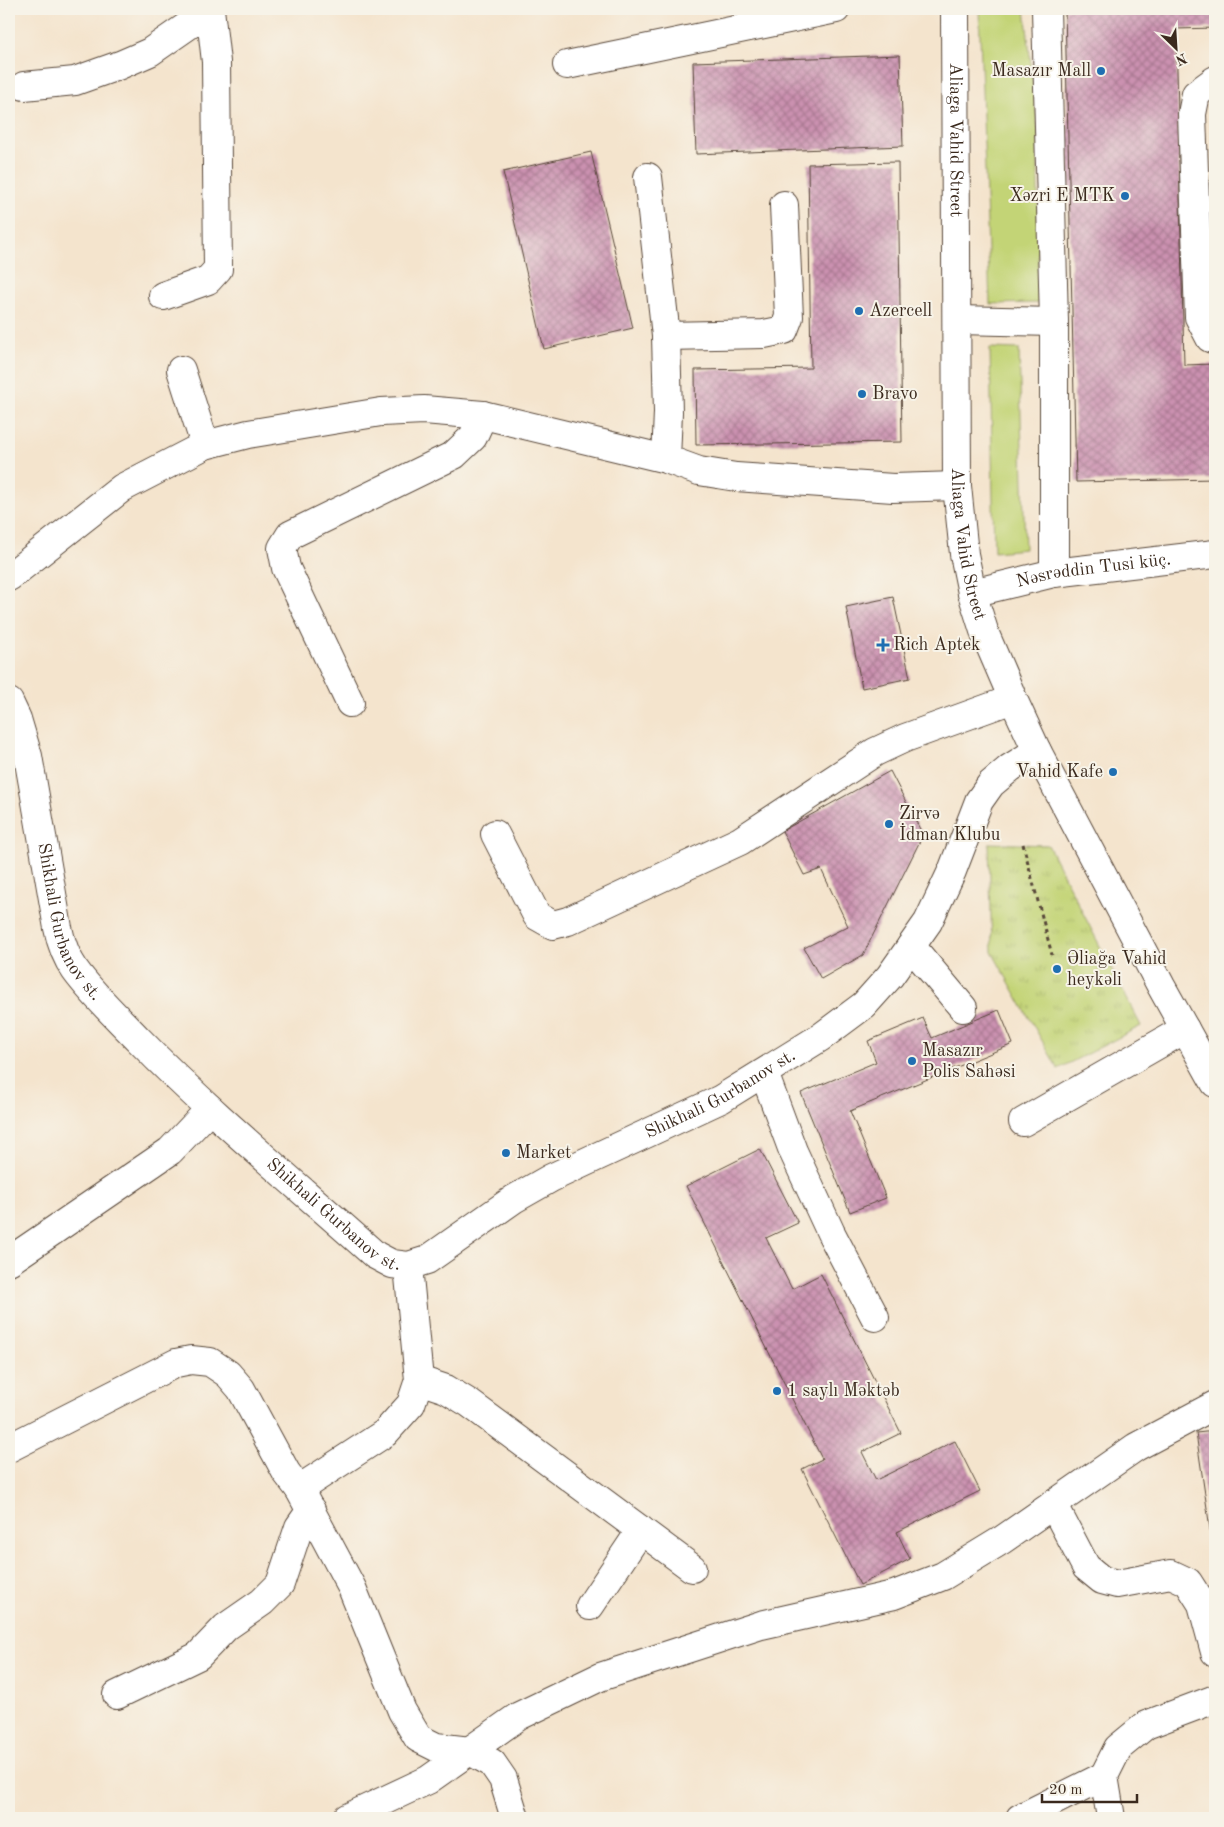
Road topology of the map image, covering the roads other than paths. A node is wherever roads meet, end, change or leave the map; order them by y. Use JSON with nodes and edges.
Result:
{"nodes":[{"id":1,"x":836,"y":9,"type":"edge"},
{"id":2,"x":955,"y":9,"type":"edge"},
{"id":3,"x":1046,"y":9,"type":"edge"},
{"id":4,"x":210,"y":10,"type":"edge"},
{"id":5,"x":567,"y":65,"type":"dead end"},
{"id":6,"x":1215,"y":80,"type":"edge"},
{"id":7,"x":24,"y":86,"type":"dead end"},
{"id":8,"x":648,"y":177,"type":"dead end"},
{"id":9,"x":784,"y":205,"type":"dead end"},
{"id":10,"x":163,"y":296,"type":"dead end"},
{"id":11,"x":957,"y":320,"type":"junction"},
{"id":12,"x":1054,"y":322,"type":"junction"},
{"id":13,"x":666,"y":336,"type":"junction"},
{"id":14,"x":1215,"y":340,"type":"edge"},
{"id":15,"x":182,"y":370,"type":"dead end"},
{"id":16,"x":483,"y":415,"type":"junction"},
{"id":17,"x":205,"y":445,"type":"junction"},
{"id":18,"x":666,"y":459,"type":"junction"},
{"id":19,"x":957,"y":486,"type":"junction"},
{"id":20,"x":1215,"y":554,"type":"edge"},
{"id":21,"x":1054,"y":573,"type":"junction"},
{"id":22,"x":9,"y":578,"type":"edge"},
{"id":23,"x":972,"y":593,"type":"junction"},
{"id":24,"x":1013,"y":699,"type":"junction"},
{"id":25,"x":9,"y":702,"type":"edge"},
{"id":26,"x":350,"y":703,"type":"dead end"},
{"id":27,"x":1037,"y":751,"type":"junction"},
{"id":28,"x":496,"y":834,"type":"dead end"},
{"id":29,"x":911,"y":946,"type":"junction"},
{"id":30,"x":963,"y":1008,"type":"dead end"},
{"id":31,"x":1185,"y":1029,"type":"junction"},
{"id":32,"x":764,"y":1073,"type":"junction"},
{"id":33,"x":1215,"y":1083,"type":"edge"},
{"id":34,"x":210,"y":1109,"type":"junction"},
{"id":35,"x":1022,"y":1122,"type":"dead end"},
{"id":36,"x":9,"y":1261,"type":"edge"},
{"id":37,"x":408,"y":1266,"type":"junction"},
{"id":38,"x":875,"y":1317,"type":"dead end"},
{"id":39,"x":420,"y":1380,"type":"junction"},
{"id":40,"x":1215,"y":1405,"type":"edge"},
{"id":41,"x":9,"y":1448,"type":"edge"},
{"id":42,"x":305,"y":1500,"type":"junction"},
{"id":43,"x":1053,"y":1504,"type":"junction"},
{"id":44,"x":641,"y":1530,"type":"junction"},
{"id":45,"x":692,"y":1568,"type":"dead end"},
{"id":46,"x":590,"y":1606,"type":"dead end"},
{"id":47,"x":1215,"y":1652,"type":"edge"},
{"id":48,"x":117,"y":1695,"type":"dead end"},
{"id":49,"x":1215,"y":1699,"type":"edge"},
{"id":50,"x":470,"y":1751,"type":"junction"},
{"id":51,"x":1104,"y":1776,"type":"junction"},
{"id":52,"x":347,"y":1818,"type":"edge"},
{"id":53,"x":515,"y":1818,"type":"edge"},
{"id":54,"x":1020,"y":1818,"type":"edge"},
{"id":55,"x":1111,"y":1818,"type":"edge"}],
"edges":[{"from":1,"to":5,"type":"street"},
{"from":2,"to":11,"type":"street","name":"Aliaga Vahid Street"},
{"from":3,"to":12,"type":"street"},
{"from":4,"to":7,"type":"street"},
{"from":4,"to":10,"type":"street"},
{"from":6,"to":14,"type":"street"},
{"from":8,"to":13,"type":"street"},
{"from":9,"to":13,"type":"street"},
{"from":11,"to":12,"type":"street"},
{"from":11,"to":19,"type":"street","name":"Aliaga Vahid Street"},
{"from":12,"to":21,"type":"street"},
{"from":13,"to":18,"type":"street"},
{"from":15,"to":17,"type":"street"},
{"from":16,"to":17,"type":"street"},
{"from":16,"to":18,"type":"street"},
{"from":16,"to":26,"type":"street"},
{"from":17,"to":22,"type":"street"},
{"from":18,"to":19,"type":"street"},
{"from":19,"to":23,"type":"street","name":"Aliaga Vahid Street"},
{"from":20,"to":21,"type":"street","name":"Nəsrəddin Tusi küç."},
{"from":21,"to":23,"type":"street","name":"Nəsrəddin Tusi küç."},
{"from":23,"to":24,"type":"street","name":"Aliaga Vahid Street"},
{"from":24,"to":27,"type":"street","name":"Aliaga Vahid Street"},
{"from":24,"to":28,"type":"street"},
{"from":25,"to":34,"type":"street","name":"Shikhali Gurbanov st."},
{"from":27,"to":29,"type":"street","name":"Shikhali Gurbanov st."},
{"from":27,"to":31,"type":"street","name":"Aliaga Vahid Street"},
{"from":29,"to":30,"type":"street"},
{"from":29,"to":32,"type":"street","name":"Shikhali Gurbanov st."},
{"from":31,"to":33,"type":"street","name":"Aliaga Vahid Street"},
{"from":31,"to":35,"type":"street"},
{"from":32,"to":37,"type":"street","name":"Shikhali Gurbanov st."},
{"from":32,"to":38,"type":"street"},
{"from":34,"to":36,"type":"street"},
{"from":34,"to":37,"type":"street","name":"Shikhali Gurbanov st."},
{"from":37,"to":39,"type":"street"},
{"from":39,"to":42,"type":"street"},
{"from":39,"to":44,"type":"street"},
{"from":40,"to":43,"type":"street"},
{"from":41,"to":42,"type":"street"},
{"from":42,"to":48,"type":"street"},
{"from":42,"to":50,"type":"street"},
{"from":43,"to":47,"type":"street"},
{"from":43,"to":50,"type":"street"},
{"from":44,"to":45,"type":"street"},
{"from":44,"to":46,"type":"street"},
{"from":49,"to":51,"type":"street"},
{"from":50,"to":52,"type":"street"},
{"from":50,"to":53,"type":"street"},
{"from":51,"to":54,"type":"street"},
{"from":51,"to":55,"type":"street"}]}
